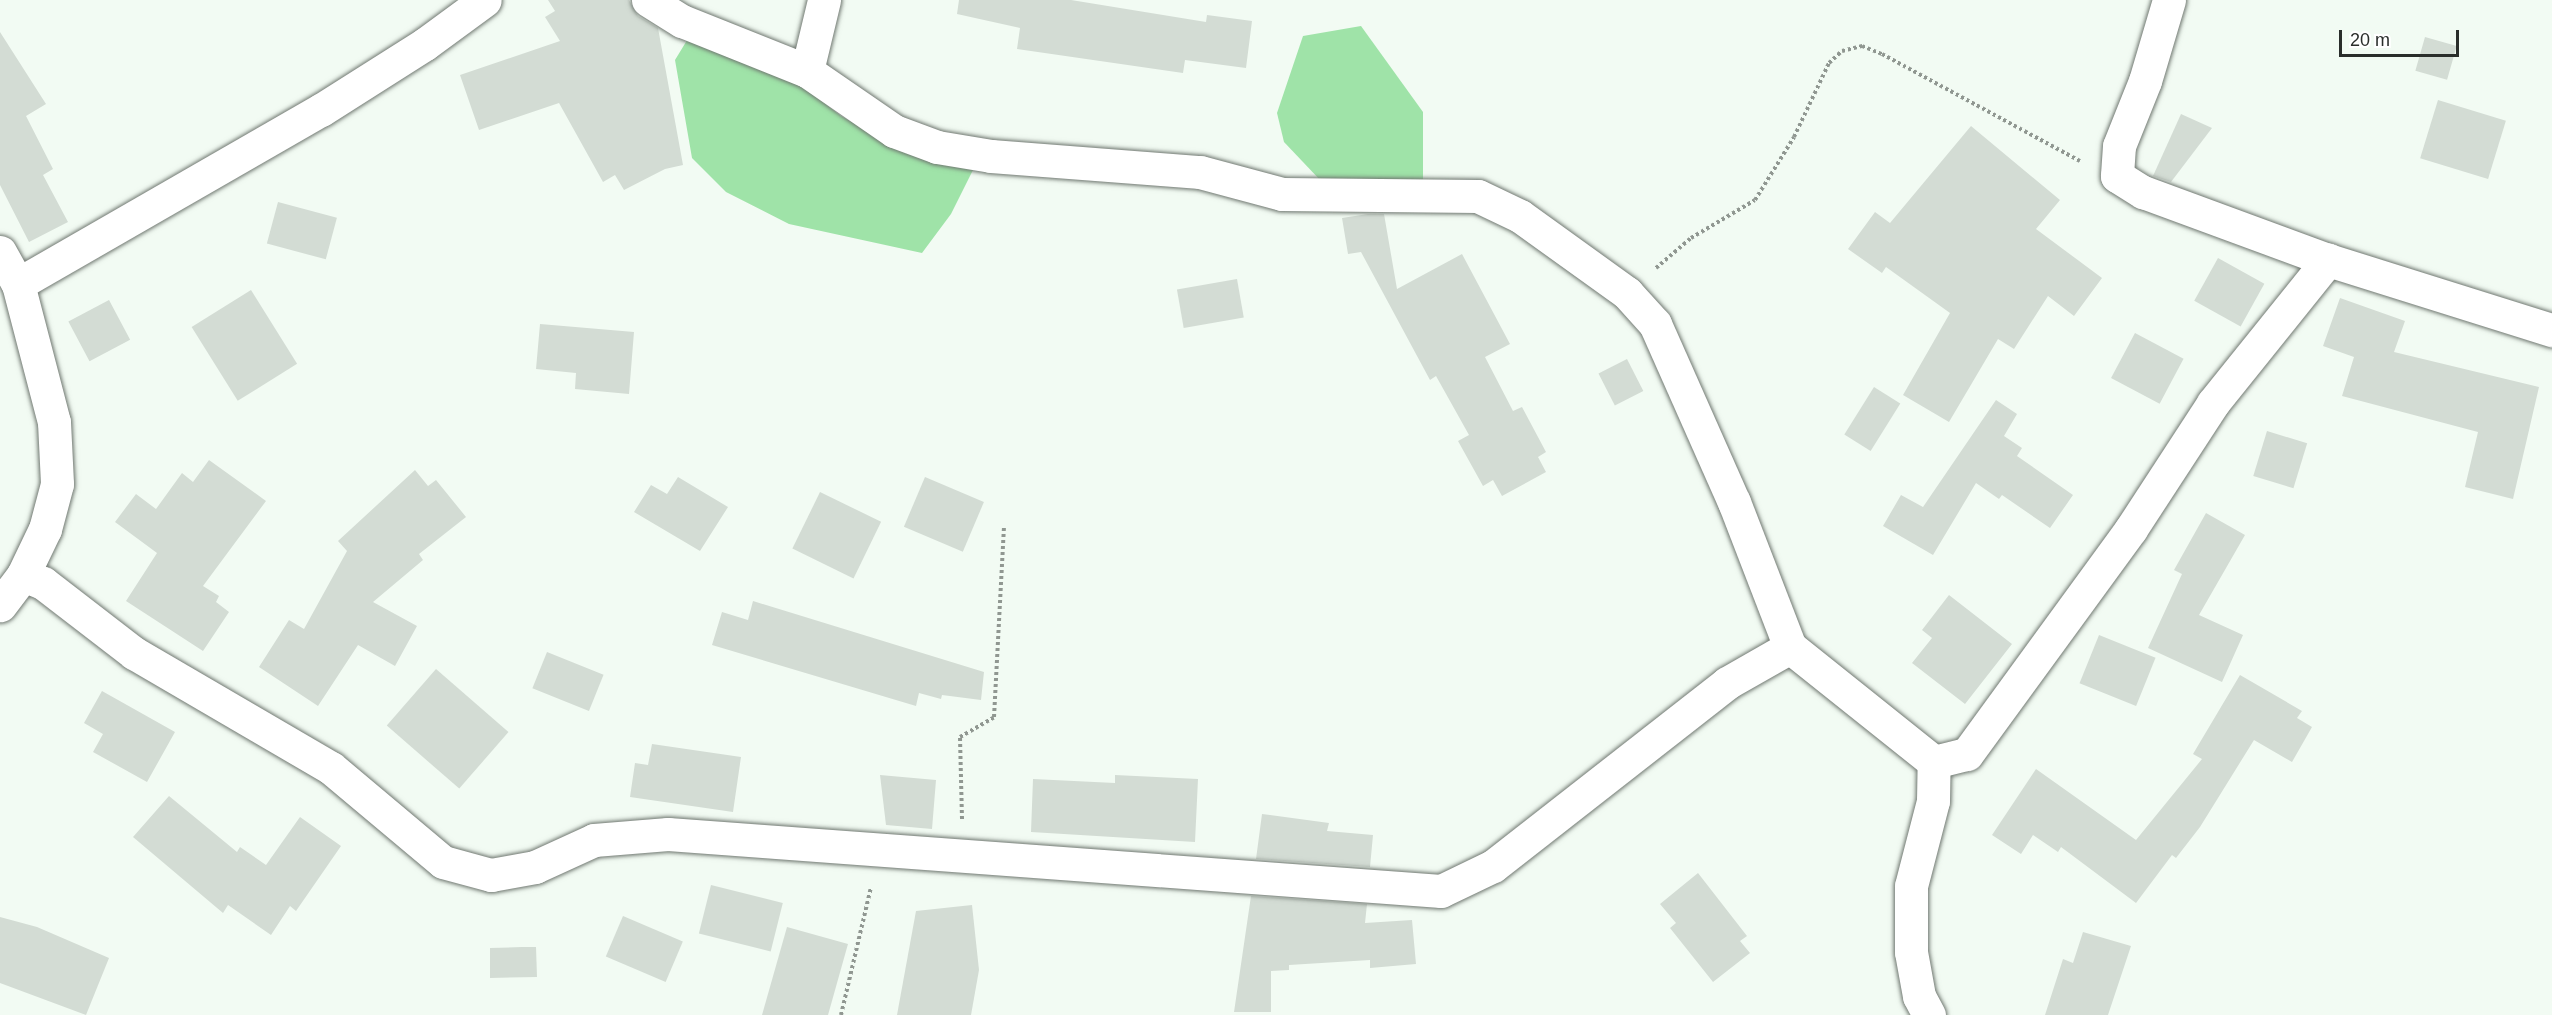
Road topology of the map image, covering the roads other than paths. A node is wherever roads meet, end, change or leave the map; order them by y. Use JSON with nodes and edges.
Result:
{"nodes":[{"id":1,"x":485,"y":0,"type":"edge"},
{"id":2,"x":648,"y":0,"type":"edge"},
{"id":3,"x":825,"y":0,"type":"edge"},
{"id":4,"x":2169,"y":0,"type":"edge"},
{"id":5,"x":807,"y":71,"type":"junction"},
{"id":6,"x":0,"y":252,"type":"edge"},
{"id":7,"x":2328,"y":260,"type":"junction"},
{"id":8,"x":18,"y":284,"type":"junction"},
{"id":9,"x":2552,"y":330,"type":"edge"},
{"id":10,"x":23,"y":575,"type":"junction"},
{"id":11,"x":0,"y":605,"type":"edge"},
{"id":12,"x":1790,"y":647,"type":"junction"},
{"id":13,"x":1934,"y":762,"type":"junction"},
{"id":14,"x":1929,"y":1015,"type":"edge"}],
"edges":[{"from":1,"to":8,"type":"street"},
{"from":2,"to":5,"type":"street"},
{"from":3,"to":5,"type":"street"},
{"from":4,"to":7,"type":"street"},
{"from":5,"to":12,"type":"street"},
{"from":6,"to":8,"type":"street"},
{"from":7,"to":9,"type":"street"},
{"from":7,"to":13,"type":"street"},
{"from":8,"to":10,"type":"street"},
{"from":10,"to":11,"type":"street"},
{"from":10,"to":12,"type":"street"},
{"from":12,"to":13,"type":"street"},
{"from":13,"to":14,"type":"street"}]}
